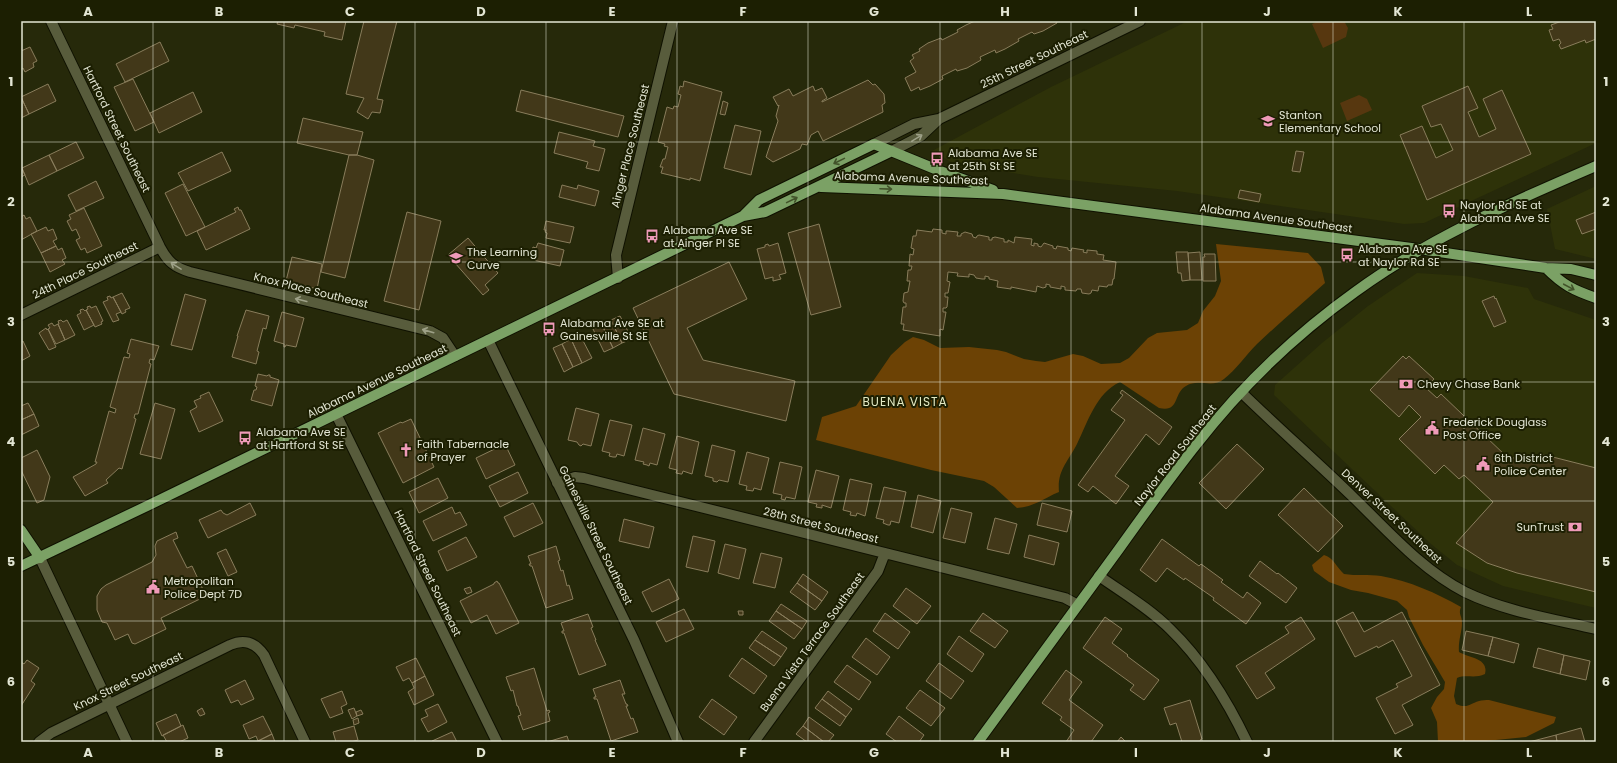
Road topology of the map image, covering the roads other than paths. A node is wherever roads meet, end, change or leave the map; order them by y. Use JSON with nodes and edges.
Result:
{"nodes":[{"id":1,"x":51,"y":21,"type":"edge"},
{"id":2,"x":673,"y":21,"type":"edge"},
{"id":3,"x":1140,"y":21,"type":"edge"},
{"id":4,"x":939,"y":119,"type":"junction"},
{"id":5,"x":874,"y":144,"type":"junction"},
{"id":6,"x":892,"y":151,"type":"junction"},
{"id":7,"x":1596,"y":166,"type":"edge"},
{"id":8,"x":819,"y":187,"type":"junction"},
{"id":9,"x":1003,"y":194,"type":"junction"},
{"id":10,"x":743,"y":216,"type":"junction"},
{"id":11,"x":160,"y":247,"type":"junction"},
{"id":12,"x":1419,"y":249,"type":"junction"},
{"id":13,"x":1546,"y":268,"type":"junction"},
{"id":14,"x":1596,"y":274,"type":"edge"},
{"id":15,"x":618,"y":278,"type":"junction"},
{"id":16,"x":1596,"y":298,"type":"edge"},
{"id":17,"x":21,"y":315,"type":"edge"},
{"id":18,"x":488,"y":340,"type":"junction"},
{"id":19,"x":455,"y":356,"type":"junction"},
{"id":20,"x":1242,"y":392,"type":"junction"},
{"id":21,"x":336,"y":414,"type":"junction"},
{"id":22,"x":557,"y":482,"type":"junction"},
{"id":23,"x":21,"y":530,"type":"edge"},
{"id":24,"x":885,"y":553,"type":"junction"},
{"id":25,"x":40,"y":558,"type":"junction"},
{"id":26,"x":21,"y":566,"type":"edge"},
{"id":27,"x":1099,"y":576,"type":"junction"},
{"id":28,"x":1078,"y":605,"type":"junction"},
{"id":29,"x":1596,"y":629,"type":"edge"},
{"id":30,"x":109,"y":704,"type":"junction"},
{"id":31,"x":39,"y":742,"type":"edge"},
{"id":32,"x":127,"y":742,"type":"edge"},
{"id":33,"x":305,"y":742,"type":"edge"},
{"id":34,"x":497,"y":742,"type":"edge"},
{"id":35,"x":678,"y":742,"type":"edge"},
{"id":36,"x":754,"y":742,"type":"edge"},
{"id":37,"x":978,"y":742,"type":"edge"},
{"id":38,"x":1247,"y":742,"type":"edge"}],
"edges":[{"from":1,"to":11,"type":"street","name":"Hartford Street Southeast"},
{"from":2,"to":15,"type":"street","name":"Ainger Place Southeast"},
{"from":3,"to":4,"type":"street","name":"25th Street Southeast"},
{"from":4,"to":5,"type":"street","name":"25th Street Southeast"},
{"from":6,"to":4,"type":"street","name":"25th Street Southeast","one_way":true},
{"from":5,"to":6,"type":"main road","name":"Alabama Avenue Southeast"},
{"from":5,"to":10,"type":"main road","name":"Alabama Avenue Southeast","one_way":true},
{"from":6,"to":8,"type":"main road","name":"Alabama Avenue Southeast"},
{"from":6,"to":9,"type":"main road","name":"Alabama Avenue Southeast"},
{"from":7,"to":12,"type":"main road","name":"Naylor Road Southeast"},
{"from":8,"to":9,"type":"main road","name":"Alabama Avenue Southeast","one_way":true},
{"from":10,"to":8,"type":"main road","name":"Alabama Avenue Southeast","one_way":true},
{"from":9,"to":12,"type":"main road","name":"Alabama Avenue Southeast"},
{"from":10,"to":15,"type":"main road","name":"Alabama Avenue Southeast"},
{"from":11,"to":17,"type":"street","name":"24th Place Southeast"},
{"from":19,"to":11,"type":"street","name":"Knox Place Southeast","one_way":true},
{"from":12,"to":13,"type":"main road","name":"Alabama Avenue Southeast"},
{"from":12,"to":20,"type":"main road","name":"Naylor Road Southeast"},
{"from":13,"to":14,"type":"main road","name":"Alabama Avenue Southeast"},
{"from":13,"to":16,"type":"main road","one_way":true},
{"from":15,"to":18,"type":"main road","name":"Alabama Avenue Southeast"},
{"from":18,"to":19,"type":"main road","name":"Alabama Avenue Southeast"},
{"from":18,"to":22,"type":"street","name":"Gainesville Street Southeast"},
{"from":19,"to":21,"type":"main road","name":"Alabama Avenue Southeast"},
{"from":20,"to":27,"type":"main road","name":"Naylor Road Southeast"},
{"from":20,"to":29,"type":"street","name":"Denver Street Southeast"},
{"from":21,"to":25,"type":"main road","name":"Alabama Avenue Southeast"},
{"from":21,"to":34,"type":"street","name":"Hartford Street Southeast"},
{"from":22,"to":24,"type":"street","name":"28th Street Southeast"},
{"from":22,"to":35,"type":"street","name":"Gainesville Street Southeast"},
{"from":23,"to":25,"type":"main road"},
{"from":24,"to":28,"type":"street","name":"28th Street Southeast"},
{"from":24,"to":36,"type":"street","name":"Buena Vista Terrace Southeast"},
{"from":25,"to":26,"type":"main road","name":"Alabama Avenue Southeast"},
{"from":25,"to":30,"type":"street"},
{"from":27,"to":28,"type":"main road","name":"Naylor Road Southeast"},
{"from":27,"to":38,"type":"street"},
{"from":28,"to":37,"type":"main road","name":"Naylor Road Southeast"},
{"from":30,"to":31,"type":"street","name":"Knox Street Southeast"},
{"from":30,"to":32,"type":"street"},
{"from":30,"to":33,"type":"street","name":"Knox Street Southeast"}]}
